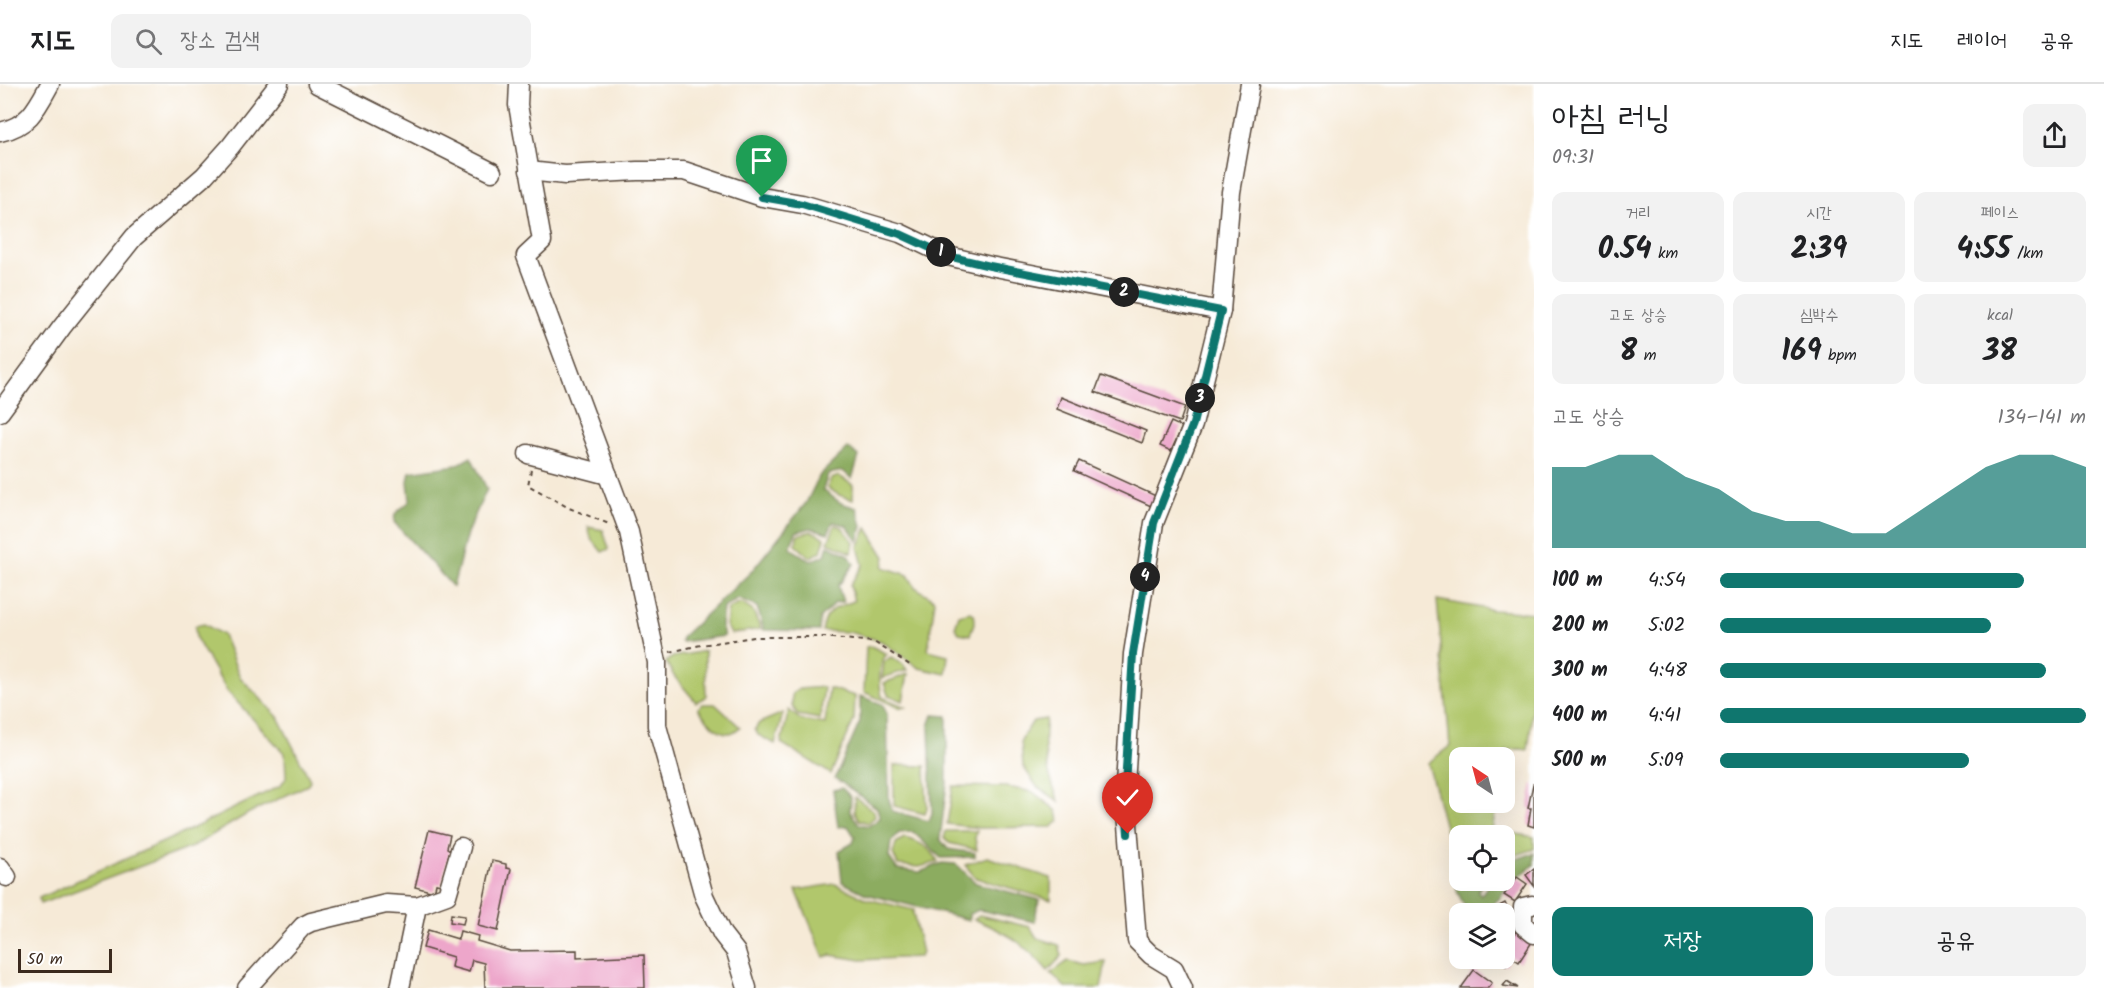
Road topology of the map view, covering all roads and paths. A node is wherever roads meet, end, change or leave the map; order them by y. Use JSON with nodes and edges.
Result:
{"nodes":[{"id":1,"x":50,"y":84,"type":"edge"},
{"id":2,"x":279,"y":84,"type":"edge"},
{"id":3,"x":317,"y":84,"type":"edge"},
{"id":4,"x":519,"y":84,"type":"edge"},
{"id":5,"x":1250,"y":84,"type":"edge"},
{"id":6,"x":0,"y":132,"type":"edge"},
{"id":7,"x":529,"y":171,"type":"junction"},
{"id":8,"x":492,"y":172,"type":"dead end"},
{"id":9,"x":1221,"y":311,"type":"junction"},
{"id":10,"x":0,"y":412,"type":"edge"},
{"id":11,"x":531,"y":455,"type":"joint"},
{"id":12,"x":608,"y":475,"type":"junction"},
{"id":13,"x":629,"y":532,"type":"junction"},
{"id":14,"x":656,"y":656,"type":"junction"},
{"id":15,"x":912,"y":667,"type":"dead end"},
{"id":16,"x":461,"y":847,"type":"dead end"},
{"id":17,"x":1532,"y":905,"type":"dead end"},
{"id":18,"x":417,"y":906,"type":"junction"},
{"id":19,"x":1534,"y":934,"type":"edge"},
{"id":20,"x":247,"y":988,"type":"edge"},
{"id":21,"x":400,"y":988,"type":"edge"},
{"id":22,"x":747,"y":988,"type":"edge"},
{"id":23,"x":1183,"y":988,"type":"edge"}],
"edges":[{"from":1,"to":6,"type":"street"},
{"from":2,"to":10,"type":"street"},
{"from":3,"to":8,"type":"street"},
{"from":4,"to":7,"type":"street"},
{"from":5,"to":9,"type":"street"},
{"from":7,"to":9,"type":"street"},
{"from":7,"to":12,"type":"street"},
{"from":9,"to":23,"type":"street"},
{"from":11,"to":12,"type":"street"},
{"from":11,"to":13,"type":"path"},
{"from":12,"to":13,"type":"street"},
{"from":13,"to":14,"type":"street"},
{"from":14,"to":15,"type":"path"},
{"from":14,"to":22,"type":"street"},
{"from":16,"to":18,"type":"street"},
{"from":17,"to":19,"type":"street"},
{"from":18,"to":20,"type":"street"},
{"from":18,"to":21,"type":"street"}]}
